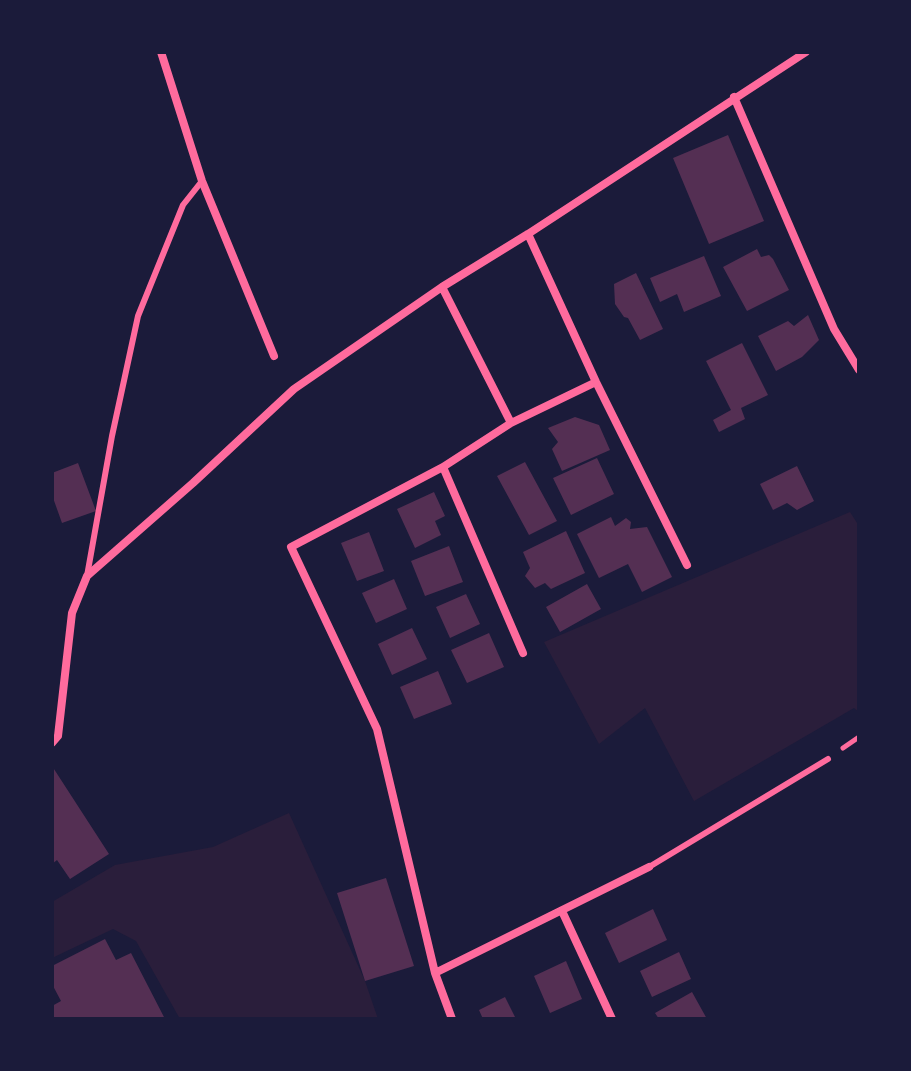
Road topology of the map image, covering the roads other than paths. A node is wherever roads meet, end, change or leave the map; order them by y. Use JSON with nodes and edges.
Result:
{"nodes":[{"id":1,"x":161,"y":52,"type":"edge"},
{"id":2,"x":806,"y":52,"type":"edge"},
{"id":3,"x":734,"y":97,"type":"junction"},
{"id":4,"x":202,"y":181,"type":"junction"},
{"id":5,"x":528,"y":234,"type":"junction"},
{"id":6,"x":442,"y":287,"type":"junction"},
{"id":7,"x":274,"y":356,"type":"dead end"},
{"id":8,"x":859,"y":370,"type":"edge"},
{"id":9,"x":596,"y":382,"type":"junction"},
{"id":10,"x":511,"y":423,"type":"junction"},
{"id":11,"x":443,"y":467,"type":"junction"},
{"id":12,"x":687,"y":565,"type":"dead end"},
{"id":13,"x":87,"y":576,"type":"junction"},
{"id":14,"x":523,"y":653,"type":"dead end"},
{"id":15,"x":52,"y":743,"type":"edge"},
{"id":16,"x":828,"y":759,"type":"dead end"},
{"id":17,"x":649,"y":867,"type":"joint"},
{"id":18,"x":562,"y":911,"type":"junction"},
{"id":19,"x":435,"y":973,"type":"junction"},
{"id":20,"x":452,"y":1019,"type":"edge"},
{"id":21,"x":612,"y":1019,"type":"edge"}],
"edges":[{"from":1,"to":4,"type":"street"},
{"from":2,"to":3,"type":"street"},
{"from":3,"to":5,"type":"street"},
{"from":3,"to":8,"type":"street"},
{"from":4,"to":7,"type":"street"},
{"from":4,"to":13,"type":"lane"},
{"from":5,"to":6,"type":"street"},
{"from":5,"to":9,"type":"street"},
{"from":6,"to":10,"type":"street"},
{"from":6,"to":13,"type":"street"},
{"from":9,"to":10,"type":"street"},
{"from":9,"to":12,"type":"street"},
{"from":10,"to":11,"type":"street"},
{"from":11,"to":14,"type":"street"},
{"from":11,"to":19,"type":"street"},
{"from":13,"to":15,"type":"street"},
{"from":16,"to":17,"type":"lane"},
{"from":17,"to":18,"type":"street"},
{"from":18,"to":19,"type":"street"},
{"from":18,"to":21,"type":"street"},
{"from":19,"to":20,"type":"street"}]}
